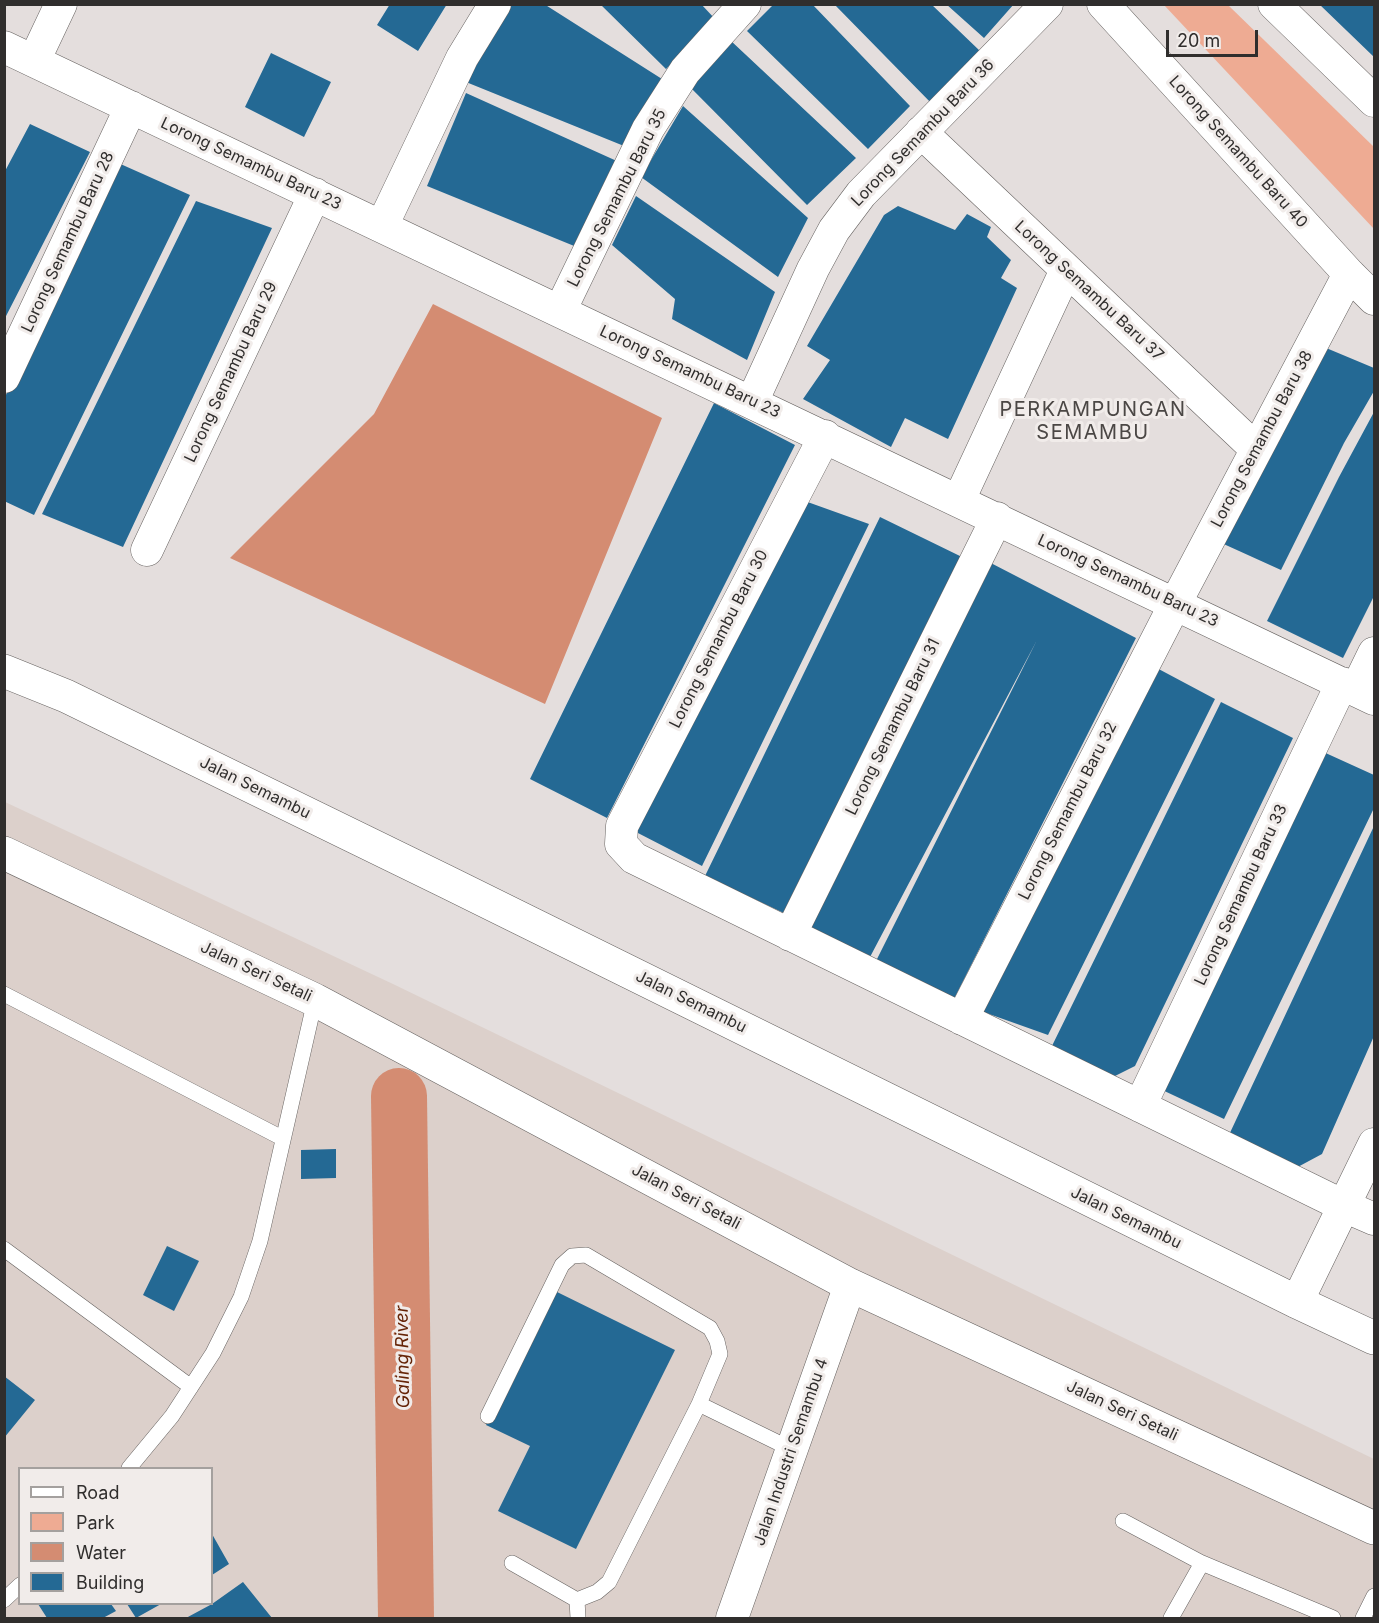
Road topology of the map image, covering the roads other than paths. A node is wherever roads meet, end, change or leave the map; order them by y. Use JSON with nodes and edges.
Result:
{"nodes":[{"id":1,"x":61,"y":4,"type":"edge"},
{"id":2,"x":495,"y":4,"type":"edge"},
{"id":3,"x":745,"y":4,"type":"edge"},
{"id":4,"x":1047,"y":4,"type":"edge"},
{"id":5,"x":1103,"y":4,"type":"edge"},
{"id":6,"x":1274,"y":4,"type":"edge"},
{"id":7,"x":4,"y":46,"type":"edge"},
{"id":8,"x":34,"y":61,"type":"junction"},
{"id":9,"x":1374,"y":101,"type":"edge"},
{"id":10,"x":131,"y":107,"type":"junction"},
{"id":11,"x":921,"y":132,"type":"junction"},
{"id":12,"x":315,"y":194,"type":"junction"},
{"id":13,"x":382,"y":226,"type":"junction"},
{"id":14,"x":1066,"y":270,"type":"junction"},
{"id":15,"x":1349,"y":274,"type":"junction"},
{"id":16,"x":1374,"y":299,"type":"edge"},
{"id":17,"x":560,"y":311,"type":"junction"},
{"id":18,"x":4,"y":377,"type":"edge"},
{"id":19,"x":752,"y":402,"type":"junction"},
{"id":20,"x":825,"y":436,"type":"junction"},
{"id":21,"x":1256,"y":450,"type":"junction"},
{"id":22,"x":958,"y":500,"type":"junction"},
{"id":23,"x":997,"y":518,"type":"junction"},
{"id":24,"x":147,"y":550,"type":"dead end"},
{"id":25,"x":1175,"y":604,"type":"junction"},
{"id":26,"x":1374,"y":653,"type":"edge"},
{"id":27,"x":4,"y":671,"type":"edge"},
{"id":28,"x":1358,"y":691,"type":"edge"},
{"id":29,"x":4,"y":853,"type":"edge"},
{"id":30,"x":790,"y":935,"type":"junction"},
{"id":31,"x":4,"y":994,"type":"edge"},
{"id":32,"x":315,"y":1000,"type":"junction"},
{"id":33,"x":962,"y":1019,"type":"junction"},
{"id":34,"x":1140,"y":1106,"type":"junction"},
{"id":35,"x":282,"y":1138,"type":"junction"},
{"id":36,"x":1374,"y":1144,"type":"edge"},
{"id":37,"x":1344,"y":1206,"type":"junction"},
{"id":38,"x":1374,"y":1219,"type":"edge"},
{"id":39,"x":4,"y":1249,"type":"edge"},
{"id":40,"x":850,"y":1285,"type":"junction"},
{"id":41,"x":1297,"y":1302,"type":"junction"},
{"id":42,"x":1374,"y":1338,"type":"edge"},
{"id":43,"x":191,"y":1387,"type":"junction"},
{"id":44,"x":699,"y":1404,"type":"junction"},
{"id":45,"x":488,"y":1416,"type":"dead end"},
{"id":46,"x":791,"y":1449,"type":"junction"},
{"id":47,"x":130,"y":1467,"type":"edge"},
{"id":48,"x":1123,"y":1521,"type":"dead end"},
{"id":49,"x":1374,"y":1528,"type":"edge"},
{"id":50,"x":512,"y":1563,"type":"dead end"},
{"id":51,"x":1202,"y":1563,"type":"junction"},
{"id":52,"x":18,"y":1587,"type":"edge"},
{"id":53,"x":1374,"y":1596,"type":"edge"},
{"id":54,"x":4,"y":1600,"type":"edge"},
{"id":55,"x":577,"y":1600,"type":"junction"},
{"id":56,"x":578,"y":1618,"type":"edge"},
{"id":57,"x":732,"y":1618,"type":"edge"},
{"id":58,"x":1171,"y":1618,"type":"edge"},
{"id":59,"x":1333,"y":1618,"type":"edge"},
{"id":60,"x":1363,"y":1618,"type":"edge"}],
"edges":[{"from":1,"to":8,"type":"street"},
{"from":2,"to":13,"type":"street"},
{"from":3,"to":17,"type":"street","name":"Lorong Semambu Baru 35"},
{"from":4,"to":11,"type":"street","name":"Lorong Semambu Baru 36"},
{"from":5,"to":15,"type":"street","name":"Lorong Semambu Baru 40"},
{"from":6,"to":9,"type":"street"},
{"from":7,"to":8,"type":"street","name":"Lorong Semambu Baru 23"},
{"from":8,"to":10,"type":"street","name":"Lorong Semambu Baru 23"},
{"from":10,"to":12,"type":"street","name":"Lorong Semambu Baru 23"},
{"from":10,"to":18,"type":"street","name":"Lorong Semambu Baru 28"},
{"from":11,"to":14,"type":"street","name":"Lorong Semambu Baru 37"},
{"from":11,"to":19,"type":"street","name":"Lorong Semambu Baru 36"},
{"from":12,"to":13,"type":"street","name":"Lorong Semambu Baru 23"},
{"from":12,"to":24,"type":"street","name":"Lorong Semambu Baru 29"},
{"from":13,"to":17,"type":"street","name":"Lorong Semambu Baru 23"},
{"from":14,"to":21,"type":"street","name":"Lorong Semambu Baru 37"},
{"from":14,"to":22,"type":"street"},
{"from":15,"to":16,"type":"street","name":"Lorong Semambu Baru 40"},
{"from":15,"to":21,"type":"street","name":"Lorong Semambu Baru 38"},
{"from":17,"to":19,"type":"street","name":"Lorong Semambu Baru 23"},
{"from":19,"to":20,"type":"street","name":"Lorong Semambu Baru 23"},
{"from":20,"to":22,"type":"street","name":"Lorong Semambu Baru 23"},
{"from":20,"to":30,"type":"street","name":"Lorong Semambu Baru 30"},
{"from":21,"to":25,"type":"street","name":"Lorong Semambu Baru 38"},
{"from":22,"to":23,"type":"street","name":"Lorong Semambu Baru 23"},
{"from":23,"to":25,"type":"street","name":"Lorong Semambu Baru 23"},
{"from":23,"to":30,"type":"street","name":"Lorong Semambu Baru 31"},
{"from":25,"to":28,"type":"street","name":"Lorong Semambu Baru 23"},
{"from":25,"to":33,"type":"street","name":"Lorong Semambu Baru 32"},
{"from":26,"to":28,"type":"street","name":"Lorong Semambu Baru 33"},
{"from":27,"to":41,"type":"street","name":"Jalan Semambu"},
{"from":28,"to":34,"type":"street","name":"Lorong Semambu Baru 33"},
{"from":29,"to":32,"type":"street","name":"Jalan Seri Setali"},
{"from":30,"to":33,"type":"street"},
{"from":31,"to":35,"type":"lane"},
{"from":32,"to":35,"type":"lane"},
{"from":32,"to":40,"type":"street","name":"Jalan Seri Setali"},
{"from":33,"to":34,"type":"street"},
{"from":34,"to":37,"type":"street"},
{"from":35,"to":43,"type":"lane"},
{"from":36,"to":37,"type":"street"},
{"from":37,"to":38,"type":"street"},
{"from":37,"to":41,"type":"street"},
{"from":39,"to":43,"type":"lane"},
{"from":40,"to":46,"type":"street","name":"Jalan Industri Semambu 4"},
{"from":40,"to":49,"type":"street","name":"Jalan Seri Setali"},
{"from":41,"to":42,"type":"street","name":"Jalan Semambu"},
{"from":43,"to":47,"type":"lane"},
{"from":44,"to":45,"type":"lane"},
{"from":44,"to":46,"type":"lane"},
{"from":44,"to":55,"type":"lane"},
{"from":46,"to":57,"type":"street","name":"Jalan Industri Semambu 4"},
{"from":48,"to":51,"type":"lane"},
{"from":50,"to":55,"type":"lane"},
{"from":51,"to":58,"type":"lane"},
{"from":51,"to":59,"type":"lane"},
{"from":52,"to":54,"type":"lane"},
{"from":53,"to":60,"type":"lane"},
{"from":55,"to":56,"type":"lane"}]}
